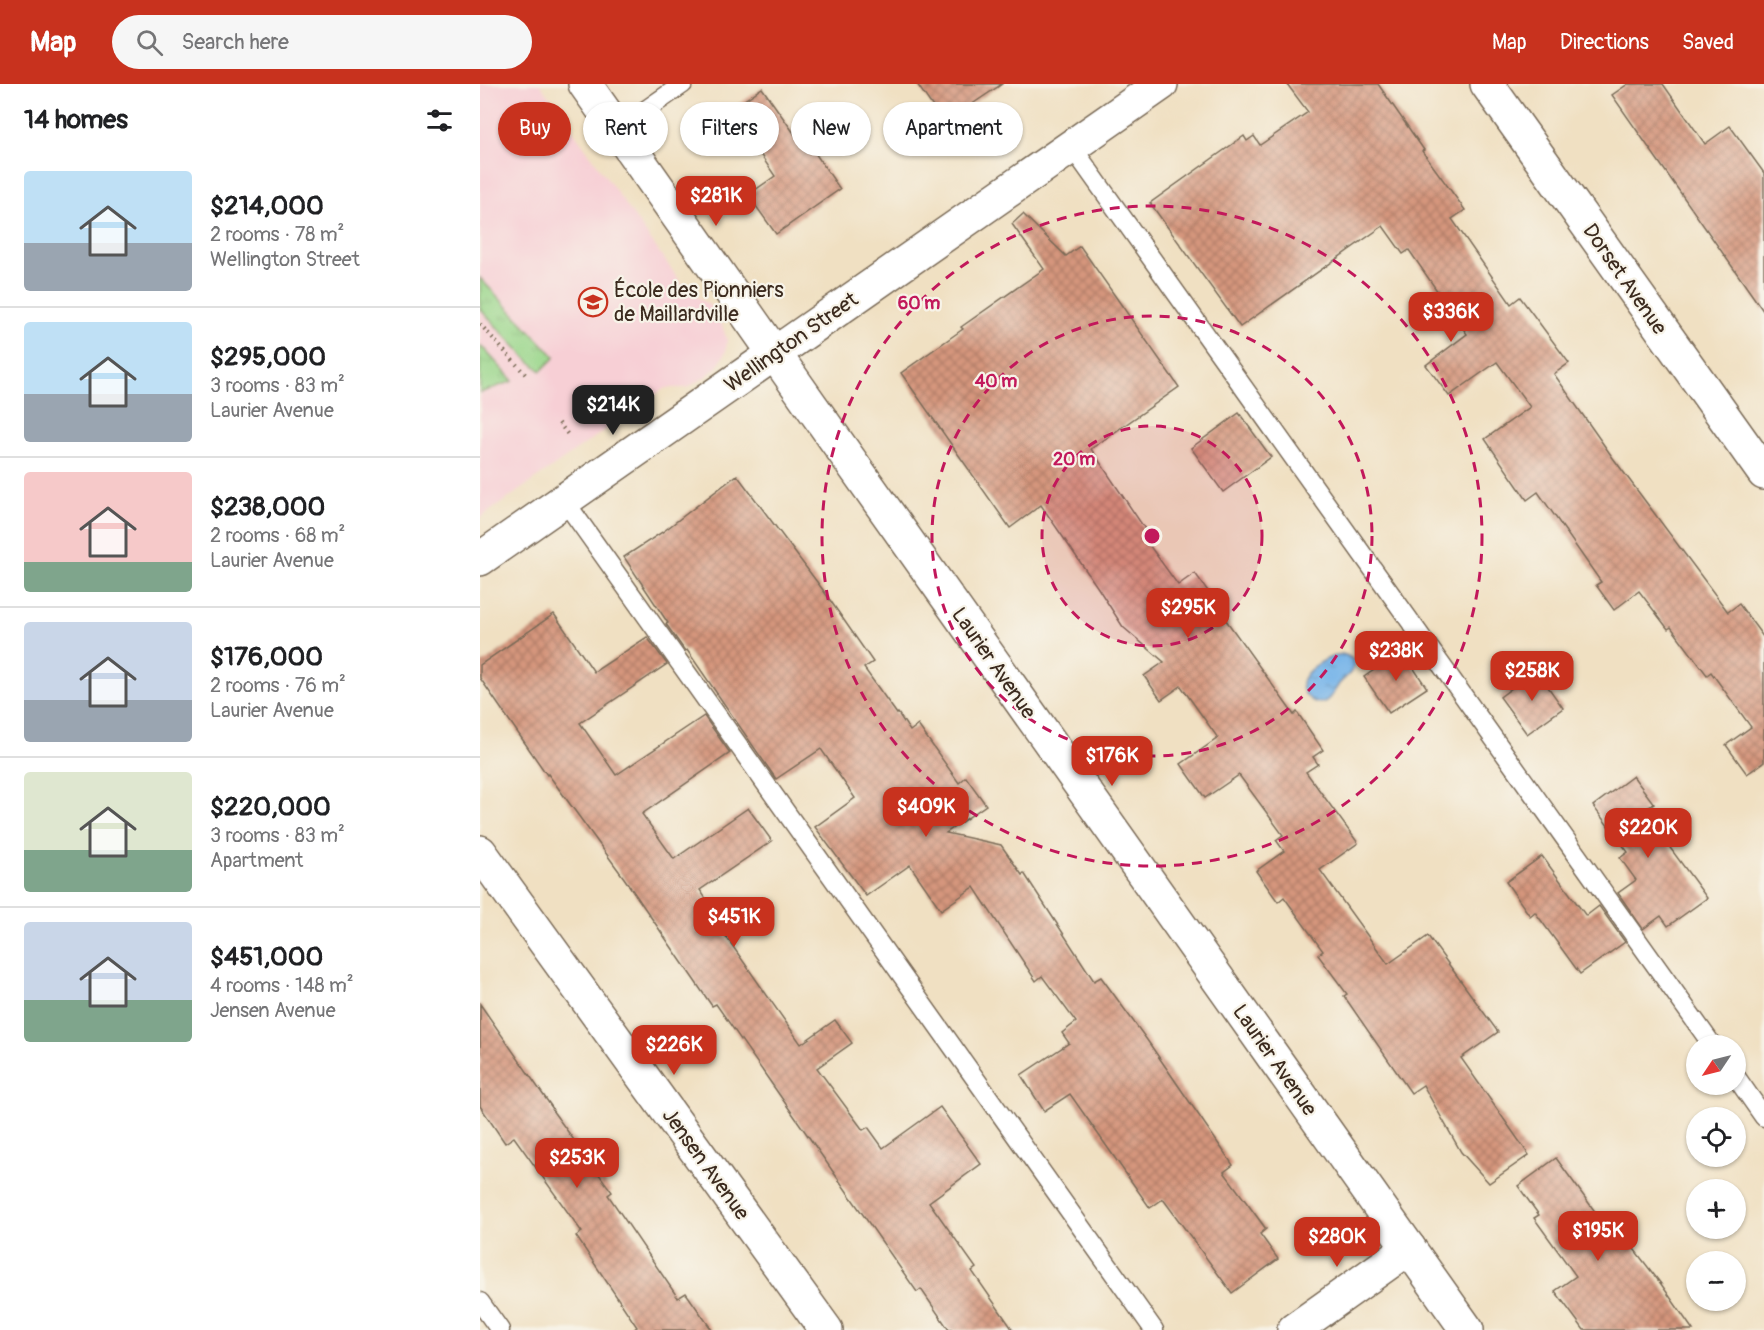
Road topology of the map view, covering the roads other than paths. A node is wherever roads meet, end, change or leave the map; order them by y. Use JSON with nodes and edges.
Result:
{"nodes":[{"id":1,"x":585,"y":84,"type":"edge"},
{"id":2,"x":683,"y":84,"type":"edge"},
{"id":3,"x":1161,"y":84,"type":"edge"},
{"id":4,"x":1487,"y":84,"type":"edge"},
{"id":5,"x":598,"y":102,"type":"edge"},
{"id":6,"x":657,"y":102,"type":"edge"},
{"id":7,"x":1072,"y":147,"type":"junction"},
{"id":8,"x":635,"y":156,"type":"edge"},
{"id":9,"x":774,"y":354,"type":"junction"},
{"id":10,"x":1764,"y":473,"type":"edge"},
{"id":11,"x":564,"y":500,"type":"junction"},
{"id":12,"x":480,"y":559,"type":"edge"},
{"id":13,"x":480,"y":852,"type":"edge"},
{"id":14,"x":1705,"y":1035,"type":"edge"},
{"id":15,"x":1746,"y":1091,"type":"edge"},
{"id":16,"x":1764,"y":1117,"type":"edge"},
{"id":17,"x":1409,"y":1248,"type":"junction"},
{"id":18,"x":480,"y":1302,"type":"edge"},
{"id":19,"x":500,"y":1330,"type":"edge"},
{"id":20,"x":826,"y":1330,"type":"edge"},
{"id":21,"x":1154,"y":1330,"type":"edge"},
{"id":22,"x":1294,"y":1330,"type":"edge"},
{"id":23,"x":1467,"y":1330,"type":"edge"}],
"edges":[{"from":1,"to":5,"type":"street","name":"Laurier Avenue"},
{"from":2,"to":6,"type":"lane"},
{"from":3,"to":7,"type":"street","name":"Wellington Street"},
{"from":4,"to":10,"type":"street","name":"Dorset Avenue"},
{"from":7,"to":9,"type":"street","name":"Wellington Street"},
{"from":7,"to":14,"type":"lane"},
{"from":8,"to":9,"type":"street","name":"Laurier Avenue"},
{"from":9,"to":11,"type":"street","name":"Wellington Street"},
{"from":9,"to":17,"type":"street","name":"Laurier Avenue"},
{"from":11,"to":12,"type":"street","name":"Wellington Street"},
{"from":11,"to":21,"type":"lane"},
{"from":13,"to":20,"type":"street","name":"Jensen Avenue"},
{"from":15,"to":16,"type":"lane"},
{"from":17,"to":22,"type":"street"},
{"from":17,"to":23,"type":"street","name":"Laurier Avenue"},
{"from":18,"to":19,"type":"lane"}]}
